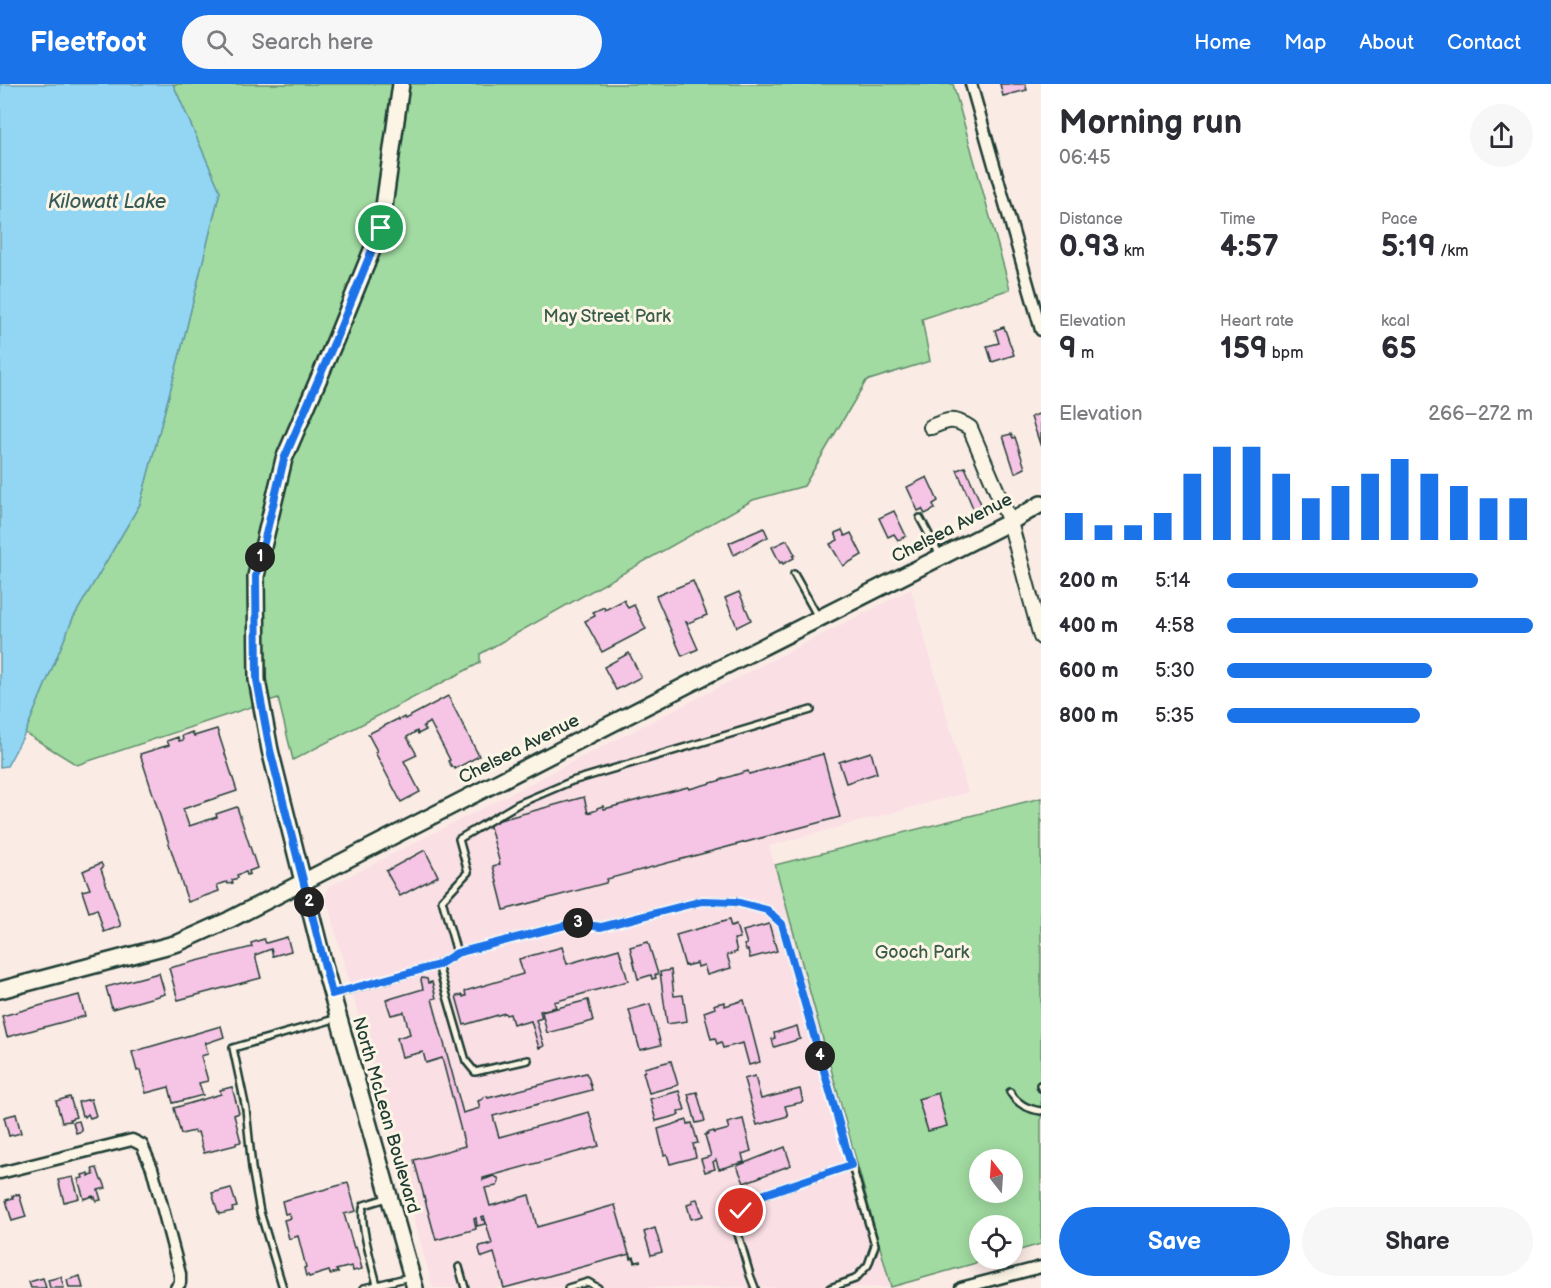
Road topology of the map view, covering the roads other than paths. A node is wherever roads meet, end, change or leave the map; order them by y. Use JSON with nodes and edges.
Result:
{"nodes":[{"id":1,"x":401,"y":84,"type":"edge"},
{"id":2,"x":971,"y":84,"type":"edge"},
{"id":3,"x":1041,"y":330,"type":"edge"},
{"id":4,"x":931,"y":427,"type":"dead end"},
{"id":5,"x":1041,"y":504,"type":"edge"},
{"id":6,"x":920,"y":518,"type":"dead end"},
{"id":7,"x":1010,"y":522,"type":"junction"},
{"id":8,"x":940,"y":557,"type":"junction"},
{"id":9,"x":794,"y":574,"type":"dead end"},
{"id":10,"x":819,"y":618,"type":"junction"},
{"id":11,"x":1041,"y":636,"type":"edge"},
{"id":12,"x":811,"y":710,"type":"dead end"},
{"id":13,"x":303,"y":882,"type":"junction"},
{"id":14,"x":457,"y":953,"type":"junction"},
{"id":15,"x":438,"y":965,"type":"junction"},
{"id":16,"x":0,"y":990,"type":"edge"},
{"id":17,"x":332,"y":994,"type":"junction"},
{"id":18,"x":339,"y":1018,"type":"junction"},
{"id":19,"x":528,"y":1060,"type":"dead end"},
{"id":20,"x":1010,"y":1092,"type":"dead end"},
{"id":21,"x":1041,"y":1110,"type":"edge"},
{"id":22,"x":851,"y":1165,"type":"junction"},
{"id":23,"x":0,"y":1173,"type":"edge"},
{"id":24,"x":389,"y":1197,"type":"junction"},
{"id":25,"x":459,"y":1267,"type":"dead end"},
{"id":26,"x":1041,"y":1267,"type":"edge"},
{"id":27,"x":413,"y":1283,"type":"edge"},
{"id":28,"x":377,"y":1285,"type":"junction"},
{"id":29,"x":176,"y":1288,"type":"edge"},
{"id":30,"x":283,"y":1288,"type":"edge"},
{"id":31,"x":364,"y":1288,"type":"edge"},
{"id":32,"x":465,"y":1288,"type":"edge"},
{"id":33,"x":568,"y":1288,"type":"edge"},
{"id":34,"x":598,"y":1288,"type":"edge"},
{"id":35,"x":755,"y":1288,"type":"edge"},
{"id":36,"x":830,"y":1288,"type":"edge"},
{"id":37,"x":961,"y":1288,"type":"edge"}],
"edges":[{"from":1,"to":13,"type":"main road","name":"North McLean Boulevard"},
{"from":2,"to":3,"type":"street"},
{"from":4,"to":7,"type":"street"},
{"from":5,"to":7,"type":"main road","name":"Chelsea Avenue"},
{"from":6,"to":8,"type":"lane"},
{"from":7,"to":8,"type":"main road","name":"Chelsea Avenue"},
{"from":7,"to":11,"type":"street"},
{"from":8,"to":10,"type":"main road","name":"Chelsea Avenue"},
{"from":9,"to":10,"type":"lane"},
{"from":10,"to":13,"type":"main road","name":"Chelsea Avenue"},
{"from":12,"to":14,"type":"lane"},
{"from":13,"to":16,"type":"main road","name":"Chelsea Avenue"},
{"from":13,"to":17,"type":"main road","name":"North McLean Boulevard"},
{"from":14,"to":15,"type":"lane"},
{"from":14,"to":22,"type":"lane"},
{"from":15,"to":17,"type":"lane"},
{"from":15,"to":19,"type":"lane"},
{"from":17,"to":18,"type":"main road","name":"North McLean Boulevard"},
{"from":18,"to":24,"type":"main road","name":"North McLean Boulevard"},
{"from":18,"to":30,"type":"lane"},
{"from":20,"to":21,"type":"lane"},
{"from":22,"to":35,"type":"lane"},
{"from":22,"to":36,"type":"lane"},
{"from":23,"to":29,"type":"street"},
{"from":24,"to":27,"type":"main road","name":"North McLean Boulevard"},
{"from":24,"to":28,"type":"lane"},
{"from":25,"to":32,"type":"lane"},
{"from":26,"to":37,"type":"street"},
{"from":27,"to":28,"type":"lane"},
{"from":28,"to":31,"type":"lane"},
{"from":33,"to":34,"type":"lane"}]}
